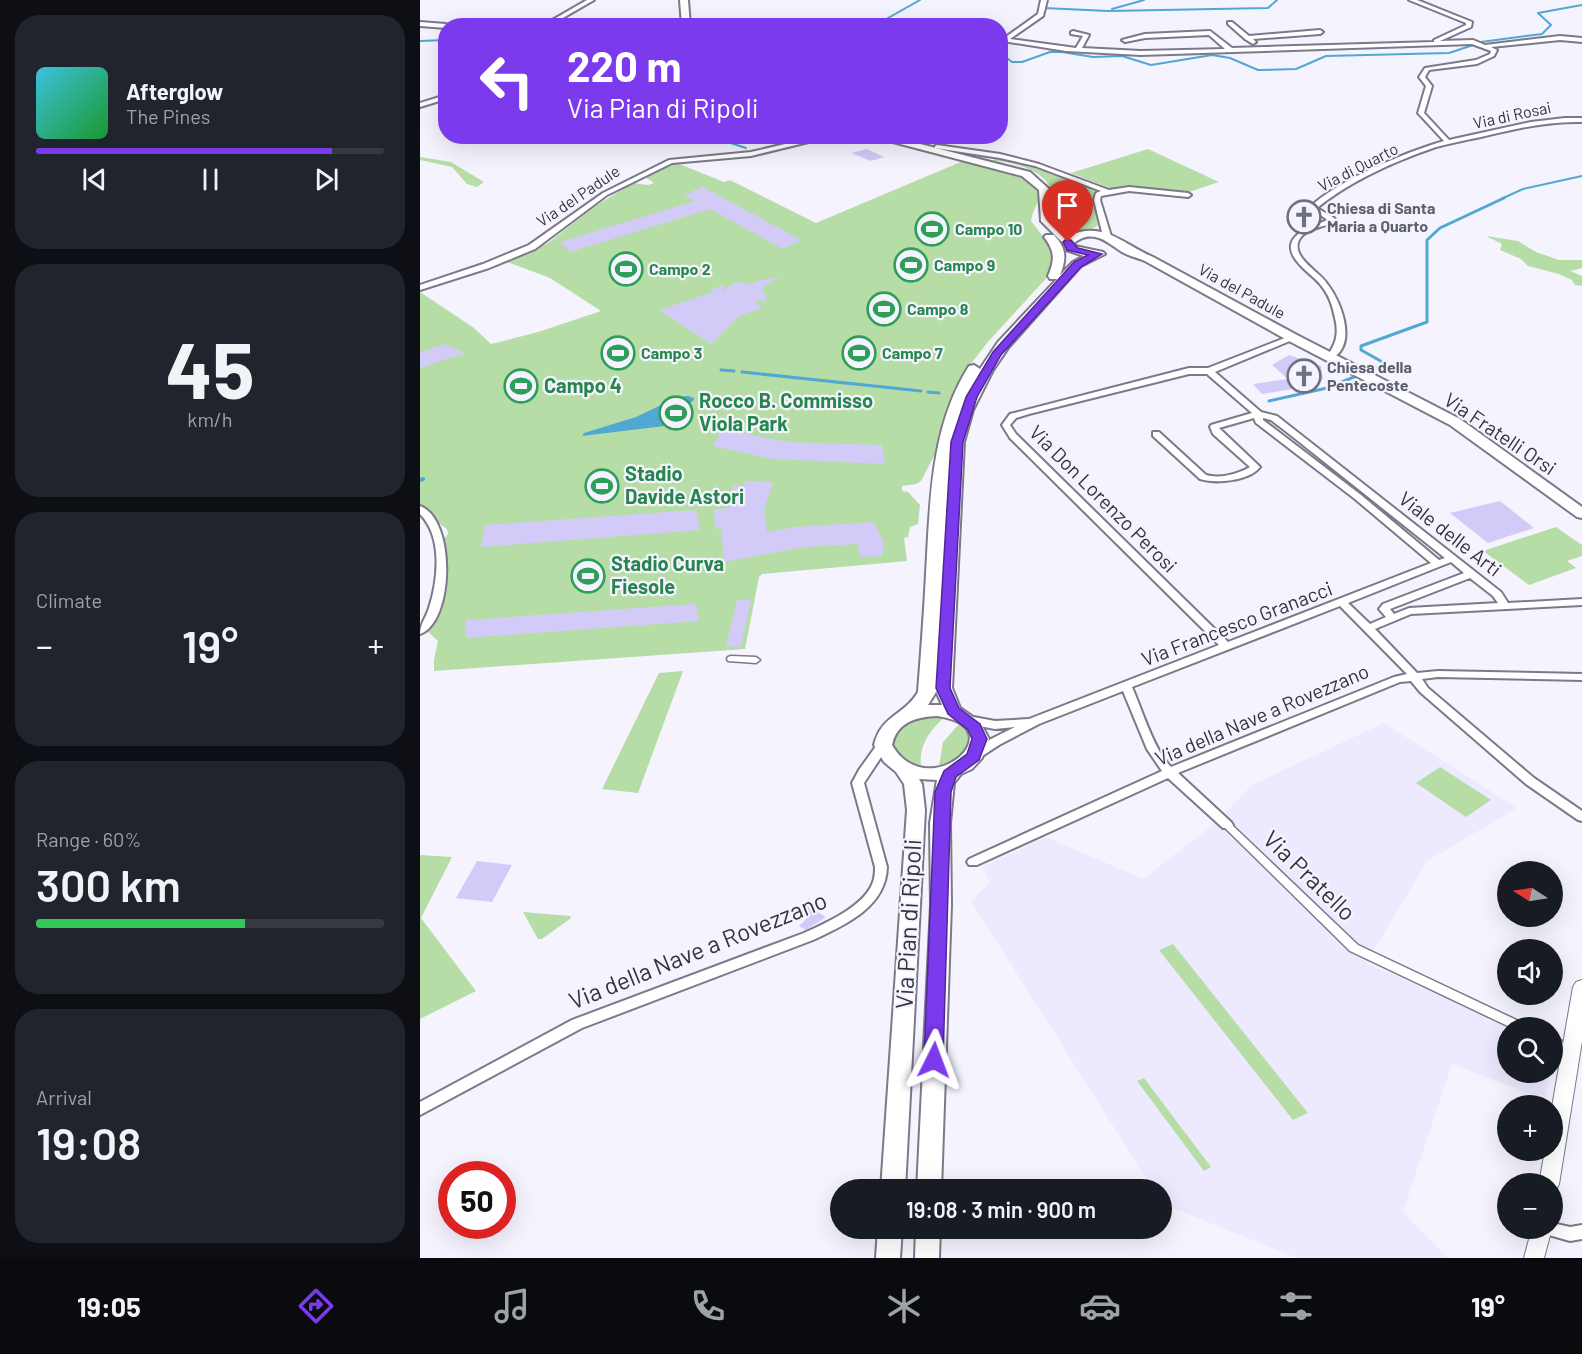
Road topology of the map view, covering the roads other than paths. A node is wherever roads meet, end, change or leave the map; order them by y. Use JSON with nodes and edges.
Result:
{"nodes":[{"id":1,"x":591,"y":0,"type":"edge"},
{"id":2,"x":684,"y":0,"type":"edge"},
{"id":3,"x":1044,"y":0,"type":"edge"},
{"id":4,"x":1412,"y":0,"type":"edge"},
{"id":5,"x":558,"y":18,"type":"edge"},
{"id":6,"x":685,"y":18,"type":"edge"},
{"id":7,"x":1230,"y":23,"type":"dead end"},
{"id":8,"x":420,"y":24,"type":"edge"},
{"id":9,"x":438,"y":25,"type":"edge"},
{"id":10,"x":1320,"y":32,"type":"dead end"},
{"id":11,"x":1073,"y":33,"type":"dead end"},
{"id":12,"x":1008,"y":38,"type":"edge"},
{"id":13,"x":1248,"y":38,"type":"junction"},
{"id":14,"x":1125,"y":40,"type":"dead end"},
{"id":15,"x":1582,"y":40,"type":"edge"},
{"id":16,"x":1008,"y":42,"type":"edge"},
{"id":17,"x":1430,"y":44,"type":"junction"},
{"id":18,"x":1486,"y":46,"type":"junction"},
{"id":19,"x":1078,"y":50,"type":"junction"},
{"id":20,"x":1261,"y":50,"type":"junction"},
{"id":21,"x":1232,"y":51,"type":"junction"},
{"id":22,"x":438,"y":99,"type":"edge"},
{"id":23,"x":420,"y":105,"type":"edge"},
{"id":24,"x":1582,"y":120,"type":"edge"},
{"id":25,"x":1448,"y":142,"type":"junction"},
{"id":26,"x":795,"y":144,"type":"edge"},
{"id":27,"x":907,"y":144,"type":"edge"},
{"id":28,"x":937,"y":147,"type":"dead end"},
{"id":29,"x":1108,"y":191,"type":"junction"},
{"id":30,"x":1188,"y":195,"type":"dead end"},
{"id":31,"x":1045,"y":202,"type":"junction"},
{"id":32,"x":1102,"y":218,"type":"junction"},
{"id":33,"x":1054,"y":229,"type":"junction"},
{"id":34,"x":1087,"y":234,"type":"junction"},
{"id":35,"x":1070,"y":246,"type":"junction"},
{"id":36,"x":1108,"y":246,"type":"junction"},
{"id":37,"x":1054,"y":276,"type":"junction"},
{"id":38,"x":420,"y":288,"type":"edge"},
{"id":39,"x":1293,"y":338,"type":"junction"},
{"id":40,"x":1330,"y":357,"type":"junction"},
{"id":41,"x":1209,"y":371,"type":"junction"},
{"id":42,"x":1258,"y":414,"type":"junction"},
{"id":43,"x":1156,"y":434,"type":"dead end"},
{"id":44,"x":1368,"y":494,"type":"junction"},
{"id":45,"x":1358,"y":497,"type":"junction"},
{"id":46,"x":420,"y":509,"type":"edge"},
{"id":47,"x":1582,"y":514,"type":"edge"},
{"id":48,"x":1451,"y":559,"type":"junction"},
{"id":49,"x":1438,"y":564,"type":"junction"},
{"id":50,"x":1470,"y":574,"type":"junction"},
{"id":51,"x":1342,"y":602,"type":"junction"},
{"id":52,"x":1582,"y":602,"type":"edge"},
{"id":53,"x":1505,"y":606,"type":"junction"},
{"id":54,"x":1391,"y":616,"type":"junction"},
{"id":55,"x":1369,"y":628,"type":"junction"},
{"id":56,"x":420,"y":631,"type":"edge"},
{"id":57,"x":1226,"y":646,"type":"junction"},
{"id":58,"x":732,"y":655,"type":"dead end"},
{"id":59,"x":756,"y":660,"type":"dead end"},
{"id":60,"x":1413,"y":676,"type":"junction"},
{"id":61,"x":1582,"y":677,"type":"edge"},
{"id":62,"x":1126,"y":687,"type":"junction"},
{"id":63,"x":909,"y":714,"type":"junction"},
{"id":64,"x":963,"y":718,"type":"junction"},
{"id":65,"x":1035,"y":721,"type":"junction"},
{"id":66,"x":883,"y":745,"type":"junction"},
{"id":67,"x":962,"y":765,"type":"junction"},
{"id":68,"x":902,"y":768,"type":"junction"},
{"id":69,"x":865,"y":770,"type":"junction"},
{"id":70,"x":1170,"y":773,"type":"junction"},
{"id":71,"x":1582,"y":817,"type":"edge"},
{"id":72,"x":1227,"y":825,"type":"joint"},
{"id":73,"x":974,"y":862,"type":"dead end"},
{"id":74,"x":1582,"y":987,"type":"edge"},
{"id":75,"x":1500,"y":1017,"type":"edge"},
{"id":76,"x":420,"y":1109,"type":"edge"},
{"id":77,"x":1552,"y":1173,"type":"edge"},
{"id":78,"x":894,"y":1179,"type":"edge"},
{"id":79,"x":929,"y":1179,"type":"edge"},
{"id":80,"x":1563,"y":1232,"type":"edge"},
{"id":81,"x":1582,"y":1232,"type":"edge"},
{"id":82,"x":889,"y":1239,"type":"edge"},
{"id":83,"x":928,"y":1239,"type":"edge"},
{"id":84,"x":1539,"y":1239,"type":"edge"},
{"id":85,"x":888,"y":1258,"type":"edge"},
{"id":86,"x":927,"y":1258,"type":"edge"},
{"id":87,"x":1534,"y":1258,"type":"edge"}],
"edges":[{"from":1,"to":5,"type":"street"},
{"from":2,"to":6,"type":"main road"},
{"from":3,"to":12,"type":"street"},
{"from":4,"to":17,"type":"street"},
{"from":7,"to":13,"type":"street"},
{"from":8,"to":9,"type":"street"},
{"from":10,"to":13,"type":"street"},
{"from":11,"to":19,"type":"street"},
{"from":13,"to":20,"type":"street"},
{"from":14,"to":21,"type":"street"},
{"from":15,"to":18,"type":"street"},
{"from":16,"to":19,"type":"street"},
{"from":17,"to":18,"type":"street"},
{"from":17,"to":20,"type":"street"},
{"from":18,"to":25,"type":"street"},
{"from":19,"to":21,"type":"street"},
{"from":20,"to":21,"type":"street"},
{"from":22,"to":23,"type":"street"},
{"from":24,"to":25,"type":"street","name":"Via di Rosai"},
{"from":25,"to":40,"type":"street","name":"Via di Quarto"},
{"from":26,"to":38,"type":"street","name":"Via del Padule"},
{"from":27,"to":31,"type":"main road"},
{"from":28,"to":29,"type":"street"},
{"from":29,"to":30,"type":"street"},
{"from":29,"to":32,"type":"street"},
{"from":31,"to":33,"type":"main road"},
{"from":31,"to":37,"type":"main road"},
{"from":32,"to":34,"type":"street"},
{"from":32,"to":36,"type":"street"},
{"from":33,"to":34,"type":"main road","name":"Via del Padule"},
{"from":33,"to":35,"type":"main road"},
{"from":34,"to":35,"type":"main road"},
{"from":34,"to":36,"type":"main road","name":"Via del Padule"},
{"from":35,"to":36,"type":"main road","name":"Via del Padule"},
{"from":35,"to":37,"type":"main road"},
{"from":36,"to":39,"type":"main road","name":"Via del Padule"},
{"from":36,"to":64,"type":"main road","name":"Via Pian di Ripoli"},
{"from":37,"to":63,"type":"main road"},
{"from":39,"to":40,"type":"main road","name":"Via del Padule"},
{"from":39,"to":41,"type":"street"},
{"from":40,"to":47,"type":"main road","name":"Via Fratelli Orsi"},
{"from":41,"to":42,"type":"street","name":"Viale delle Arti"},
{"from":41,"to":57,"type":"street","name":"Via Don Lorenzo Perosi"},
{"from":42,"to":43,"type":"street"},
{"from":42,"to":44,"type":"street","name":"Viale delle Arti"},
{"from":42,"to":45,"type":"street","name":"Viale delle Arti"},
{"from":44,"to":45,"type":"street","name":"Viale delle Arti"},
{"from":44,"to":48,"type":"street","name":"Viale delle Arti"},
{"from":45,"to":49,"type":"street","name":"Viale delle Arti"},
{"from":46,"to":56,"type":"street"},
{"from":48,"to":49,"type":"street","name":"Via Francesco Granacci"},
{"from":48,"to":50,"type":"street","name":"Viale delle Arti"},
{"from":49,"to":51,"type":"street","name":"Via Francesco Granacci"},
{"from":50,"to":53,"type":"street","name":"Viale delle Arti"},
{"from":50,"to":54,"type":"street"},
{"from":51,"to":55,"type":"street"},
{"from":51,"to":57,"type":"street","name":"Via Francesco Granacci"},
{"from":52,"to":53,"type":"street"},
{"from":53,"to":54,"type":"street"},
{"from":54,"to":55,"type":"street"},
{"from":55,"to":60,"type":"street"},
{"from":57,"to":62,"type":"street","name":"Via Francesco Granacci"},
{"from":58,"to":59,"type":"street"},
{"from":60,"to":61,"type":"street","name":"Via della Nave a Rovezzano"},
{"from":60,"to":70,"type":"street","name":"Via della Nave a Rovezzano"},
{"from":60,"to":71,"type":"street"},
{"from":62,"to":65,"type":"street","name":"Via Francesco Granacci"},
{"from":62,"to":70,"type":"street","name":"Via Pratello"},
{"from":63,"to":64,"type":"main road"},
{"from":63,"to":66,"type":"main road"},
{"from":64,"to":65,"type":"street","name":"Via Francesco Granacci"},
{"from":64,"to":67,"type":"main road","name":"Via Pian di Ripoli"},
{"from":65,"to":67,"type":"street","name":"Via Francesco Granacci"},
{"from":66,"to":68,"type":"main road","name":"Via Pian di Ripoli"},
{"from":66,"to":69,"type":"street","name":"Via della Nave a Rovezzano"},
{"from":67,"to":68,"type":"main road"},
{"from":67,"to":79,"type":"main road","name":"Via Pian di Ripoli"},
{"from":68,"to":69,"type":"street"},
{"from":68,"to":78,"type":"main road","name":"Via Pian di Ripoli"},
{"from":69,"to":76,"type":"street","name":"Via della Nave a Rovezzano"},
{"from":70,"to":72,"type":"street","name":"Via Pratello"},
{"from":70,"to":73,"type":"street","name":"Via della Nave a Rovezzano"},
{"from":72,"to":75,"type":"street","name":"Via Pratello"},
{"from":74,"to":77,"type":"street"},
{"from":80,"to":81,"type":"street"},
{"from":82,"to":85,"type":"main road"},
{"from":83,"to":86,"type":"main road"},
{"from":84,"to":87,"type":"street"}]}
